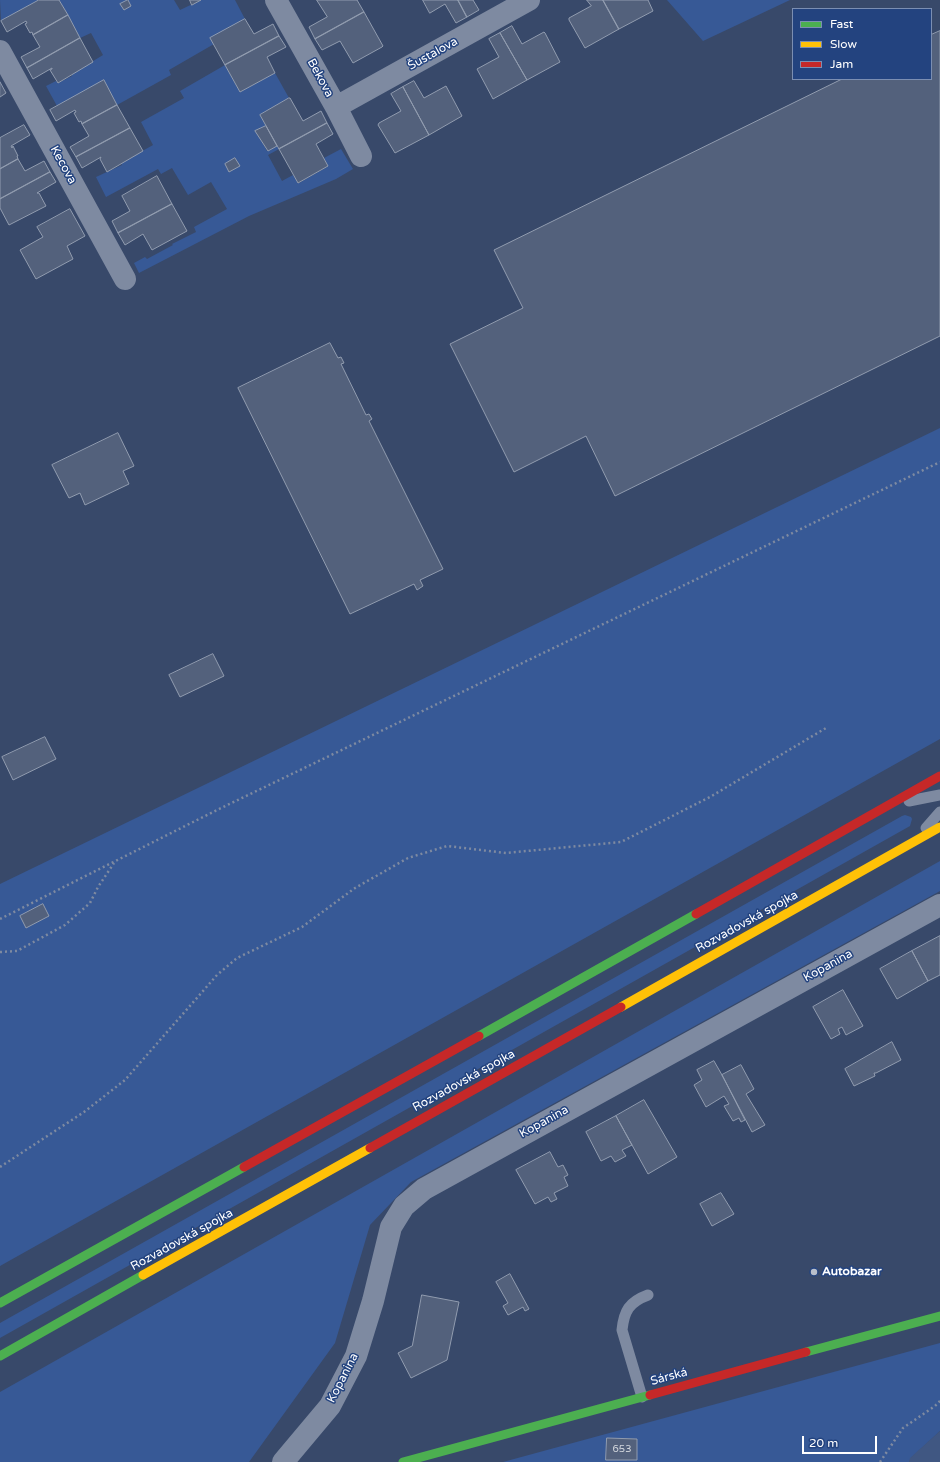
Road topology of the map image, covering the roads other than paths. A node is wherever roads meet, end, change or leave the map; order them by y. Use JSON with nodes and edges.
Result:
{"nodes":[{"id":1,"x":276,"y":0,"type":"edge"},
{"id":2,"x":529,"y":0,"type":"edge"},
{"id":3,"x":0,"y":51,"type":"edge"},
{"id":4,"x":336,"y":107,"type":"junction"},
{"id":5,"x":362,"y":156,"type":"dead end"},
{"id":6,"x":125,"y":279,"type":"dead end"},
{"id":7,"x":940,"y":776,"type":"edge"},
{"id":8,"x":940,"y":795,"type":"edge"},
{"id":9,"x":889,"y":805,"type":"junction"},
{"id":10,"x":940,"y":812,"type":"edge"},
{"id":11,"x":940,"y":827,"type":"edge"},
{"id":12,"x":912,"y":843,"type":"junction"},
{"id":13,"x":940,"y":905,"type":"edge"},
{"id":14,"x":648,"y":1295,"type":"dead end"},
{"id":15,"x":0,"y":1303,"type":"edge"},
{"id":16,"x":940,"y":1316,"type":"edge"},
{"id":17,"x":0,"y":1356,"type":"edge"},
{"id":18,"x":642,"y":1397,"type":"junction"},
{"id":19,"x":284,"y":1462,"type":"edge"},
{"id":20,"x":403,"y":1462,"type":"edge"}],
"edges":[{"from":1,"to":4,"type":"street","name":"Bekova"},
{"from":2,"to":4,"type":"street","name":"Šustalova"},
{"from":3,"to":6,"type":"street","name":"Kecova"},
{"from":4,"to":5,"type":"street","name":"Bekova"},
{"from":7,"to":9,"type":"main road"},
{"from":8,"to":9,"type":"lane"},
{"from":9,"to":15,"type":"main road"},
{"from":10,"to":12,"type":"lane"},
{"from":11,"to":12,"type":"main road","name":"Rozvadovská spojka"},
{"from":12,"to":17,"type":"main road","name":"Rozvadovská spojka"},
{"from":13,"to":19,"type":"street","name":"Kopanina"},
{"from":14,"to":18,"type":"lane"},
{"from":16,"to":18,"type":"main road","name":"Sárská"},
{"from":18,"to":20,"type":"main road","name":"Sárská"}]}
